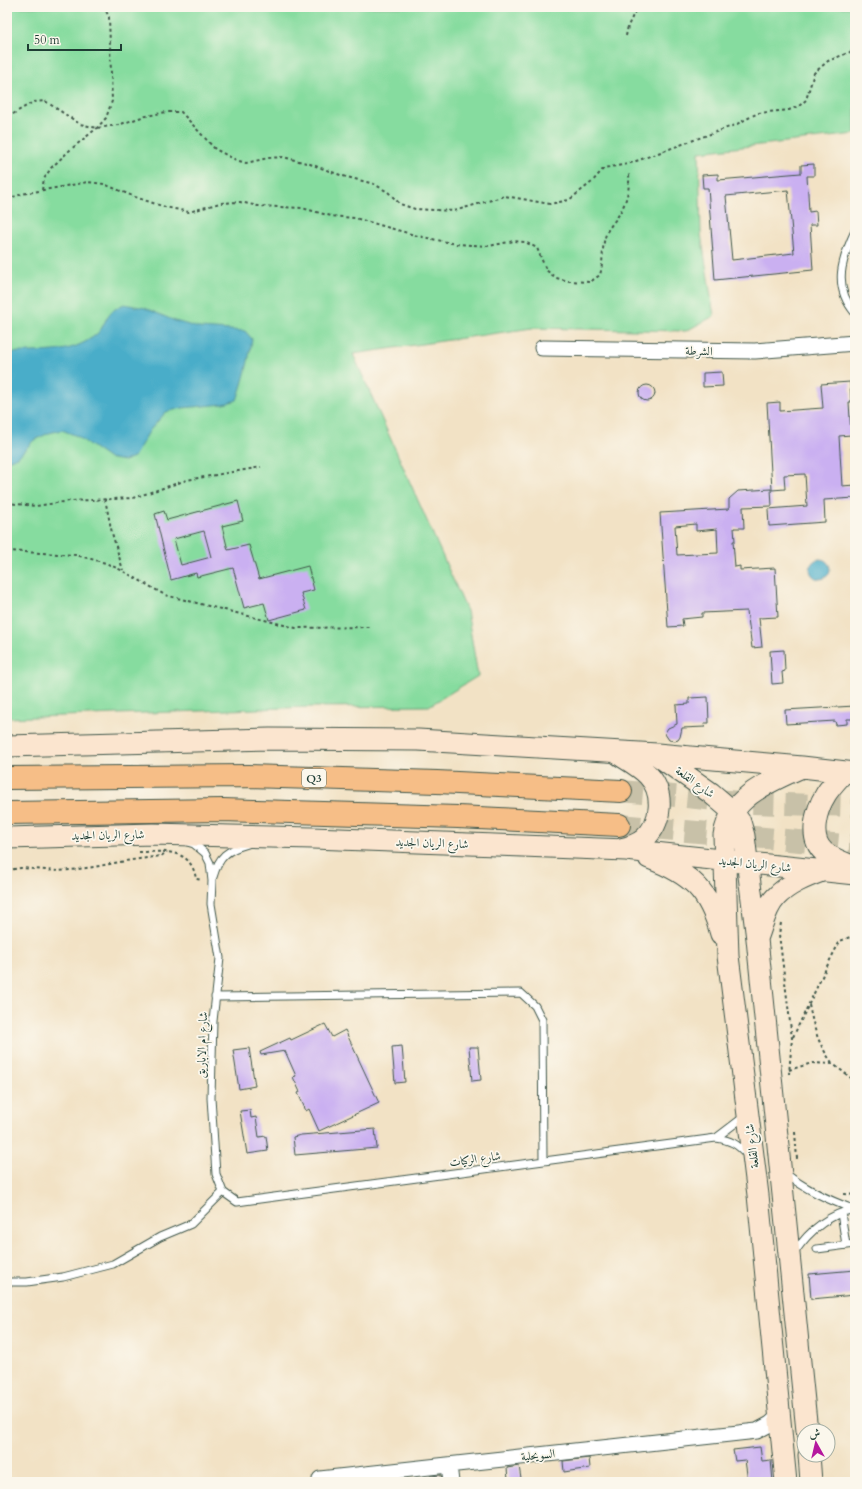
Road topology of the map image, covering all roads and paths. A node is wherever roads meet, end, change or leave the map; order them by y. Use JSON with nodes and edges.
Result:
{"nodes":[{"id":1,"x":104,"y":7,"type":"edge"},
{"id":2,"x":637,"y":7,"type":"edge"},
{"id":3,"x":626,"y":36,"type":"dead end"},
{"id":4,"x":855,"y":50,"type":"edge"},
{"id":5,"x":7,"y":115,"type":"edge"},
{"id":6,"x":98,"y":128,"type":"junction"},
{"id":7,"x":629,"y":174,"type":"dead end"},
{"id":8,"x":42,"y":190,"type":"junction"},
{"id":9,"x":7,"y":199,"type":"edge"},
{"id":10,"x":855,"y":231,"type":"edge"},
{"id":11,"x":855,"y":313,"type":"edge"},
{"id":12,"x":855,"y":343,"type":"edge"},
{"id":13,"x":542,"y":348,"type":"dead end"},
{"id":14,"x":261,"y":467,"type":"dead end"},
{"id":15,"x":105,"y":499,"type":"junction"},
{"id":16,"x":7,"y":502,"type":"edge"},
{"id":17,"x":7,"y":551,"type":"edge"},
{"id":18,"x":123,"y":570,"type":"junction"},
{"id":19,"x":371,"y":627,"type":"dead end"},
{"id":20,"x":7,"y":746,"type":"edge"},
{"id":21,"x":617,"y":753,"type":"junction"},
{"id":22,"x":657,"y":754,"type":"junction"},
{"id":23,"x":802,"y":767,"type":"junction"},
{"id":24,"x":850,"y":773,"type":"edge"},
{"id":25,"x":7,"y":778,"type":"edge"},
{"id":26,"x":621,"y":791,"type":"tunnel mouth"},
{"id":27,"x":732,"y":811,"type":"junction"},
{"id":28,"x":7,"y":813,"type":"edge"},
{"id":29,"x":619,"y":825,"type":"tunnel mouth"},
{"id":30,"x":170,"y":835,"type":"junction"},
{"id":31,"x":270,"y":837,"type":"junction"},
{"id":32,"x":7,"y":838,"type":"edge"},
{"id":33,"x":621,"y":850,"type":"junction"},
{"id":34,"x":725,"y":860,"type":"junction"},
{"id":35,"x":748,"y":863,"type":"junction"},
{"id":36,"x":855,"y":867,"type":"edge"},
{"id":37,"x":7,"y":870,"type":"edge"},
{"id":38,"x":822,"y":871,"type":"junction"},
{"id":39,"x":855,"y":874,"type":"edge"},
{"id":40,"x":212,"y":881,"type":"junction"},
{"id":41,"x":782,"y":917,"type":"dead end"},
{"id":42,"x":855,"y":935,"type":"edge"},
{"id":43,"x":757,"y":939,"type":"junction"},
{"id":44,"x":728,"y":956,"type":"junction"},
{"id":45,"x":215,"y":997,"type":"junction"},
{"id":46,"x":809,"y":1005,"type":"junction"},
{"id":47,"x":792,"y":1038,"type":"junction"},
{"id":48,"x":833,"y":1064,"type":"junction"},
{"id":49,"x":789,"y":1070,"type":"junction"},
{"id":50,"x":788,"y":1075,"type":"dead end"},
{"id":51,"x":849,"y":1076,"type":"junction"},
{"id":52,"x":855,"y":1077,"type":"edge"},
{"id":53,"x":855,"y":1081,"type":"edge"},
{"id":54,"x":747,"y":1104,"type":"junction"},
{"id":55,"x":794,"y":1129,"type":"dead end"},
{"id":56,"x":716,"y":1138,"type":"junction"},
{"id":57,"x":543,"y":1161,"type":"junction"},
{"id":58,"x":754,"y":1165,"type":"junction"},
{"id":59,"x":779,"y":1168,"type":"junction"},
{"id":60,"x":800,"y":1184,"type":"junction"},
{"id":61,"x":223,"y":1192,"type":"junction"},
{"id":62,"x":854,"y":1209,"type":"edge"},
{"id":63,"x":841,"y":1213,"type":"junction"},
{"id":64,"x":855,"y":1244,"type":"edge"},
{"id":65,"x":846,"y":1245,"type":"junction"},
{"id":66,"x":817,"y":1249,"type":"dead end"},
{"id":67,"x":789,"y":1262,"type":"junction"},
{"id":68,"x":7,"y":1282,"type":"edge"},
{"id":69,"x":779,"y":1416,"type":"junction"},
{"id":70,"x":806,"y":1423,"type":"edge"},
{"id":71,"x":757,"y":1431,"type":"junction"},
{"id":72,"x":783,"y":1449,"type":"junction"},
{"id":73,"x":810,"y":1463,"type":"edge"},
{"id":74,"x":449,"y":1465,"type":"junction"},
{"id":75,"x":320,"y":1480,"type":"edge"},
{"id":76,"x":451,"y":1482,"type":"edge"},
{"id":77,"x":786,"y":1482,"type":"edge"},
{"id":78,"x":811,"y":1482,"type":"edge"}],
"edges":[{"from":1,"to":6,"type":"path"},
{"from":2,"to":3,"type":"path"},
{"from":4,"to":6,"type":"path"},
{"from":5,"to":6,"type":"path"},
{"from":6,"to":8,"type":"path"},
{"from":7,"to":8,"type":"path"},
{"from":8,"to":9,"type":"path"},
{"from":10,"to":11,"type":"lane"},
{"from":12,"to":13,"type":"street","name":"الشرطة"},
{"from":14,"to":15,"type":"path"},
{"from":15,"to":16,"type":"path"},
{"from":15,"to":18,"type":"path"},
{"from":17,"to":18,"type":"path"},
{"from":18,"to":19,"type":"path"},
{"from":20,"to":21,"type":"main road"},
{"from":21,"to":22,"type":"main road"},
{"from":21,"to":33,"type":"main road"},
{"from":22,"to":23,"type":"main road"},
{"from":22,"to":27,"type":"main road","name":"شارع القلعة"},
{"from":23,"to":24,"type":"main road"},
{"from":23,"to":27,"type":"main road","name":"شارع القلعة"},
{"from":24,"to":36,"type":"main road"},
{"from":25,"to":26,"type":"highway","number":"Q3"},
{"from":27,"to":34,"type":"main road","name":"شارع القلعة"},
{"from":27,"to":35,"type":"main road","name":"شارع القلعة"},
{"from":28,"to":29,"type":"highway","name":"شارع الريان الجديد"},
{"from":30,"to":31,"type":"main road","name":"شارع الريان الجديد"},
{"from":30,"to":32,"type":"main road","name":"شارع الريان الجديد"},
{"from":30,"to":40,"type":"lane","name":"شارع ام الاباريق"},
{"from":31,"to":33,"type":"main road","name":"شارع الريان الجديد"},
{"from":31,"to":40,"type":"lane","name":"شارع ام الاباريق"},
{"from":33,"to":34,"type":"main road","name":"شارع الريان الجديد"},
{"from":33,"to":44,"type":"main road"},
{"from":34,"to":35,"type":"main road","name":"شارع الريان الجديد"},
{"from":34,"to":44,"type":"main road","name":"شارع القلعة"},
{"from":35,"to":38,"type":"main road","name":"شارع الريان الجديد"},
{"from":35,"to":43,"type":"main road","name":"شارع القلعة"},
{"from":37,"to":40,"type":"path"},
{"from":38,"to":39,"type":"main road","name":"شارع الريان الجديد"},
{"from":38,"to":43,"type":"main road"},
{"from":40,"to":45,"type":"lane","name":"شارع ام الاباريق"},
{"from":41,"to":47,"type":"path"},
{"from":42,"to":46,"type":"path"},
{"from":43,"to":59,"type":"main road","name":"شارع القلعة"},
{"from":44,"to":54,"type":"main road","name":"شارع القلعة"},
{"from":45,"to":57,"type":"lane"},
{"from":45,"to":61,"type":"lane","name":"شارع ام الاباريق"},
{"from":46,"to":47,"type":"path"},
{"from":46,"to":48,"type":"path"},
{"from":47,"to":49,"type":"path"},
{"from":48,"to":49,"type":"path"},
{"from":48,"to":51,"type":"path"},
{"from":49,"to":50,"type":"path"},
{"from":51,"to":52,"type":"path"},
{"from":51,"to":53,"type":"path"},
{"from":54,"to":56,"type":"lane","name":"شارع الركيات"},
{"from":54,"to":58,"type":"main road","name":"شارع القلعة"},
{"from":55,"to":60,"type":"path"},
{"from":56,"to":57,"type":"lane","name":"شارع الركيات"},
{"from":56,"to":58,"type":"lane","name":"شارع الركيات"},
{"from":57,"to":61,"type":"lane","name":"شارع الركيات"},
{"from":58,"to":69,"type":"main road","name":"شارع القلعة"},
{"from":59,"to":60,"type":"lane"},
{"from":59,"to":67,"type":"main road","name":"شارع القلعة"},
{"from":60,"to":62,"type":"lane"},
{"from":61,"to":68,"type":"lane"},
{"from":62,"to":63,"type":"lane"},
{"from":63,"to":65,"type":"lane"},
{"from":63,"to":67,"type":"lane"},
{"from":64,"to":65,"type":"lane"},
{"from":65,"to":66,"type":"lane"},
{"from":67,"to":70,"type":"main road","name":"شارع القلعة"},
{"from":69,"to":71,"type":"street","name":"السويحلية"},
{"from":69,"to":72,"type":"main road","name":"شارع القلعة"},
{"from":71,"to":72,"type":"street"},
{"from":71,"to":74,"type":"street","name":"السويحلية"},
{"from":72,"to":77,"type":"main road","name":"شارع القلعة"},
{"from":73,"to":78,"type":"main road"},
{"from":74,"to":75,"type":"street","name":"السويحلية"},
{"from":74,"to":76,"type":"street"}]}
